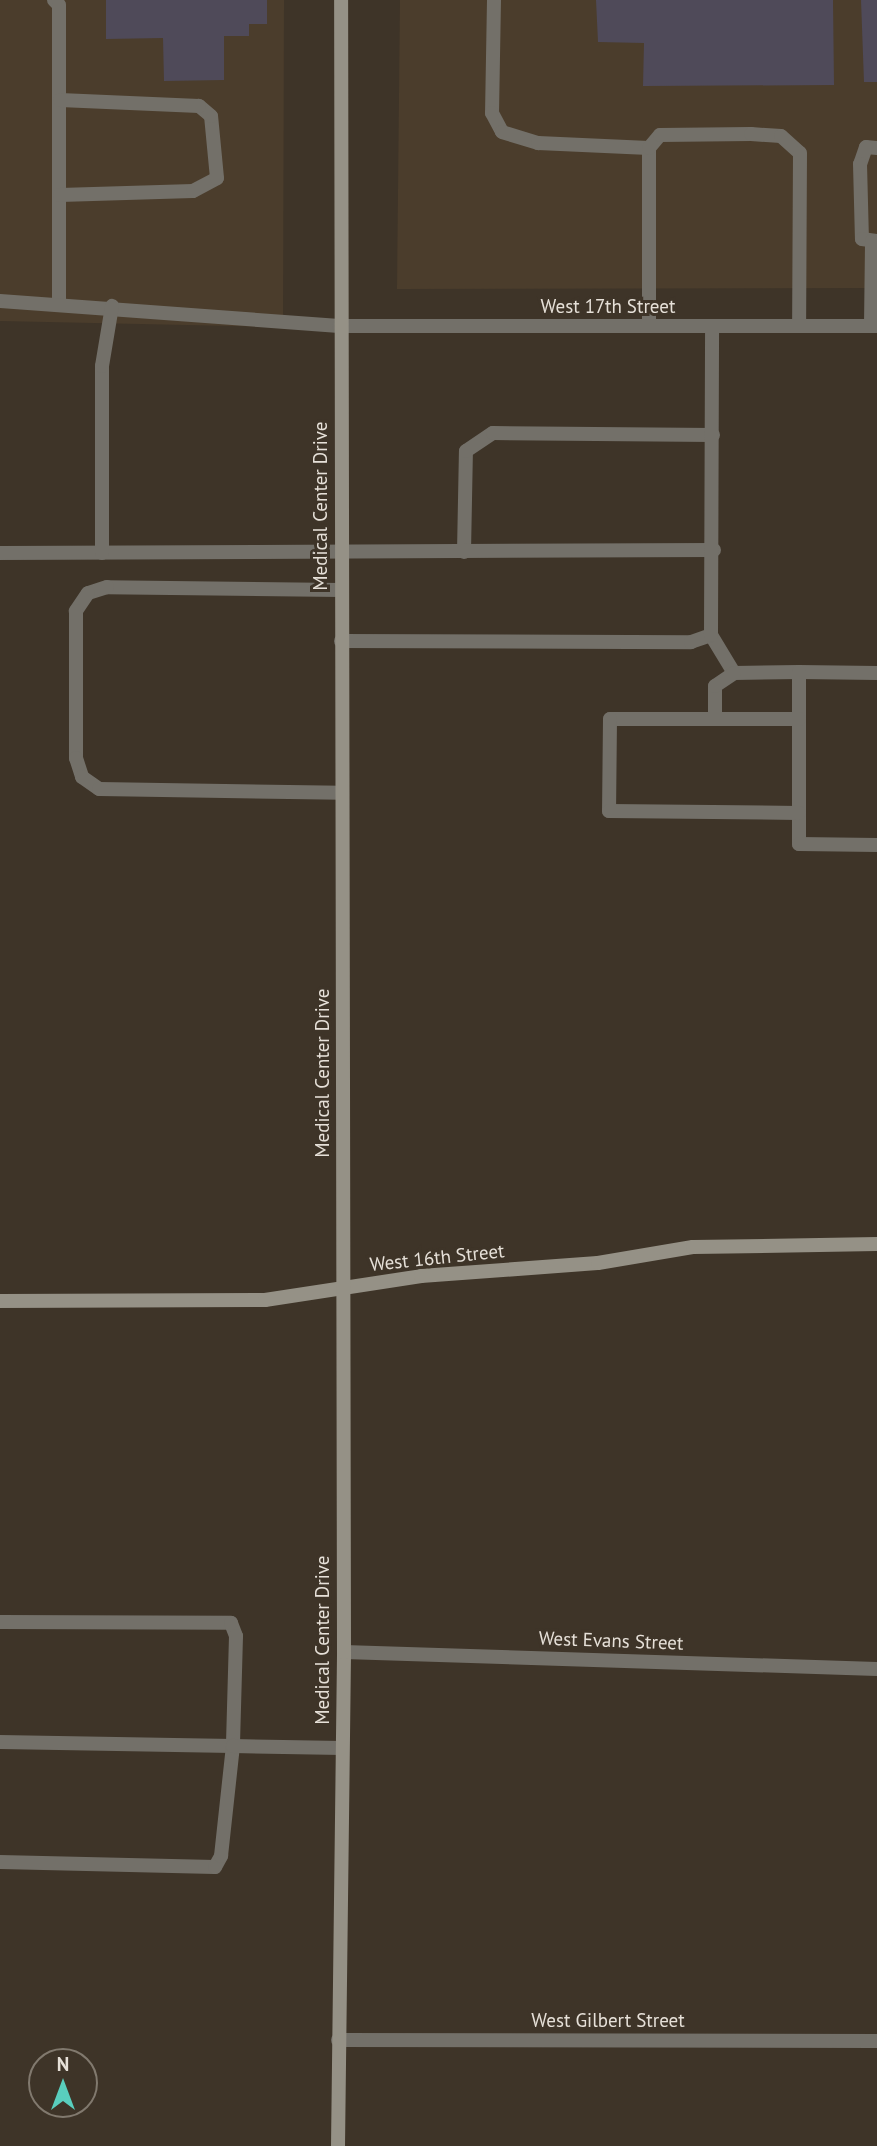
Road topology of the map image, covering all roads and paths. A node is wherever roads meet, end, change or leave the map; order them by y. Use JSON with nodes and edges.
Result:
{"nodes":[{"id":1,"x":54,"y":0,"type":"edge"},
{"id":2,"x":341,"y":0,"type":"edge"},
{"id":3,"x":494,"y":0,"type":"edge"},
{"id":4,"x":60,"y":100,"type":"junction"},
{"id":5,"x":649,"y":148,"type":"junction"},
{"id":6,"x":877,"y":148,"type":"edge"},
{"id":7,"x":60,"y":195,"type":"junction"},
{"id":8,"x":874,"y":241,"type":"edge"},
{"id":9,"x":0,"y":301,"type":"edge"},
{"id":10,"x":59,"y":302,"type":"junction"},
{"id":11,"x":112,"y":306,"type":"junction"},
{"id":12,"x":339,"y":326,"type":"junction"},
{"id":13,"x":649,"y":326,"type":"junction"},
{"id":14,"x":712,"y":326,"type":"junction"},
{"id":15,"x":799,"y":326,"type":"junction"},
{"id":16,"x":874,"y":326,"type":"edge"},
{"id":17,"x":713,"y":435,"type":"junction"},
{"id":18,"x":714,"y":550,"type":"junction"},
{"id":19,"x":464,"y":551,"type":"junction"},
{"id":20,"x":340,"y":552,"type":"junction"},
{"id":21,"x":0,"y":553,"type":"edge"},
{"id":22,"x":102,"y":553,"type":"junction"},
{"id":23,"x":341,"y":590,"type":"junction"},
{"id":24,"x":711,"y":635,"type":"junction"},
{"id":25,"x":341,"y":641,"type":"junction"},
{"id":26,"x":799,"y":672,"type":"junction"},
{"id":27,"x":734,"y":673,"type":"junction"},
{"id":28,"x":877,"y":673,"type":"edge"},
{"id":29,"x":715,"y":719,"type":"junction"},
{"id":30,"x":799,"y":719,"type":"junction"},
{"id":31,"x":341,"y":793,"type":"junction"},
{"id":32,"x":799,"y":813,"type":"junction"},
{"id":33,"x":877,"y":845,"type":"edge"},
{"id":34,"x":877,"y":1244,"type":"edge"},
{"id":35,"x":343,"y":1288,"type":"junction"},
{"id":36,"x":0,"y":1301,"type":"edge"},
{"id":37,"x":0,"y":1622,"type":"edge"},
{"id":38,"x":344,"y":1651,"type":"junction"},
{"id":39,"x":877,"y":1669,"type":"edge"},
{"id":40,"x":0,"y":1742,"type":"edge"},
{"id":41,"x":233,"y":1746,"type":"junction"},
{"id":42,"x":342,"y":1748,"type":"junction"},
{"id":43,"x":0,"y":1863,"type":"edge"},
{"id":44,"x":338,"y":2040,"type":"junction"},
{"id":45,"x":877,"y":2041,"type":"edge"},
{"id":46,"x":338,"y":2146,"type":"edge"}],
"edges":[{"from":1,"to":4,"type":"street"},
{"from":2,"to":12,"type":"street","name":"Medical Center Drive"},
{"from":3,"to":5,"type":"street"},
{"from":4,"to":7,"type":"street"},
{"from":4,"to":7,"type":"street"},
{"from":5,"to":13,"type":"street"},
{"from":5,"to":15,"type":"street"},
{"from":6,"to":8,"type":"street"},
{"from":7,"to":10,"type":"street"},
{"from":8,"to":16,"type":"street"},
{"from":9,"to":10,"type":"street","name":"West 17th Street"},
{"from":10,"to":11,"type":"street","name":"West 17th Street"},
{"from":11,"to":12,"type":"street","name":"West 17th Street"},
{"from":11,"to":22,"type":"street"},
{"from":12,"to":13,"type":"street","name":"West 17th Street"},
{"from":12,"to":20,"type":"street","name":"Medical Center Drive"},
{"from":13,"to":14,"type":"street","name":"West 17th Street"},
{"from":14,"to":15,"type":"street","name":"West 17th Street"},
{"from":14,"to":17,"type":"street"},
{"from":15,"to":16,"type":"street","name":"West 17th Street"},
{"from":17,"to":18,"type":"street"},
{"from":17,"to":19,"type":"street"},
{"from":18,"to":19,"type":"street"},
{"from":18,"to":24,"type":"street"},
{"from":19,"to":20,"type":"street"},
{"from":20,"to":22,"type":"street"},
{"from":20,"to":23,"type":"street","name":"Medical Center Drive"},
{"from":21,"to":22,"type":"street"},
{"from":23,"to":25,"type":"street","name":"Medical Center Drive"},
{"from":23,"to":31,"type":"street"},
{"from":24,"to":25,"type":"street"},
{"from":24,"to":27,"type":"street"},
{"from":25,"to":31,"type":"street","name":"Medical Center Drive"},
{"from":26,"to":27,"type":"street"},
{"from":26,"to":28,"type":"street"},
{"from":26,"to":30,"type":"street"},
{"from":27,"to":29,"type":"street"},
{"from":29,"to":30,"type":"street"},
{"from":29,"to":32,"type":"street"},
{"from":30,"to":32,"type":"street"},
{"from":31,"to":35,"type":"street","name":"Medical Center Drive"},
{"from":32,"to":33,"type":"street"},
{"from":34,"to":35,"type":"street","name":"West 16th Street"},
{"from":35,"to":36,"type":"street","name":"West 16th Street"},
{"from":35,"to":38,"type":"street","name":"Medical Center Drive"},
{"from":37,"to":41,"type":"street"},
{"from":38,"to":39,"type":"street","name":"West Evans Street"},
{"from":38,"to":42,"type":"street","name":"Medical Center Drive"},
{"from":40,"to":41,"type":"street"},
{"from":41,"to":42,"type":"street"},
{"from":41,"to":43,"type":"street"},
{"from":42,"to":44,"type":"street","name":"Medical Center Drive"},
{"from":44,"to":45,"type":"street","name":"West Gilbert Street"},
{"from":44,"to":46,"type":"street","name":"Medical Center Drive"}]}
